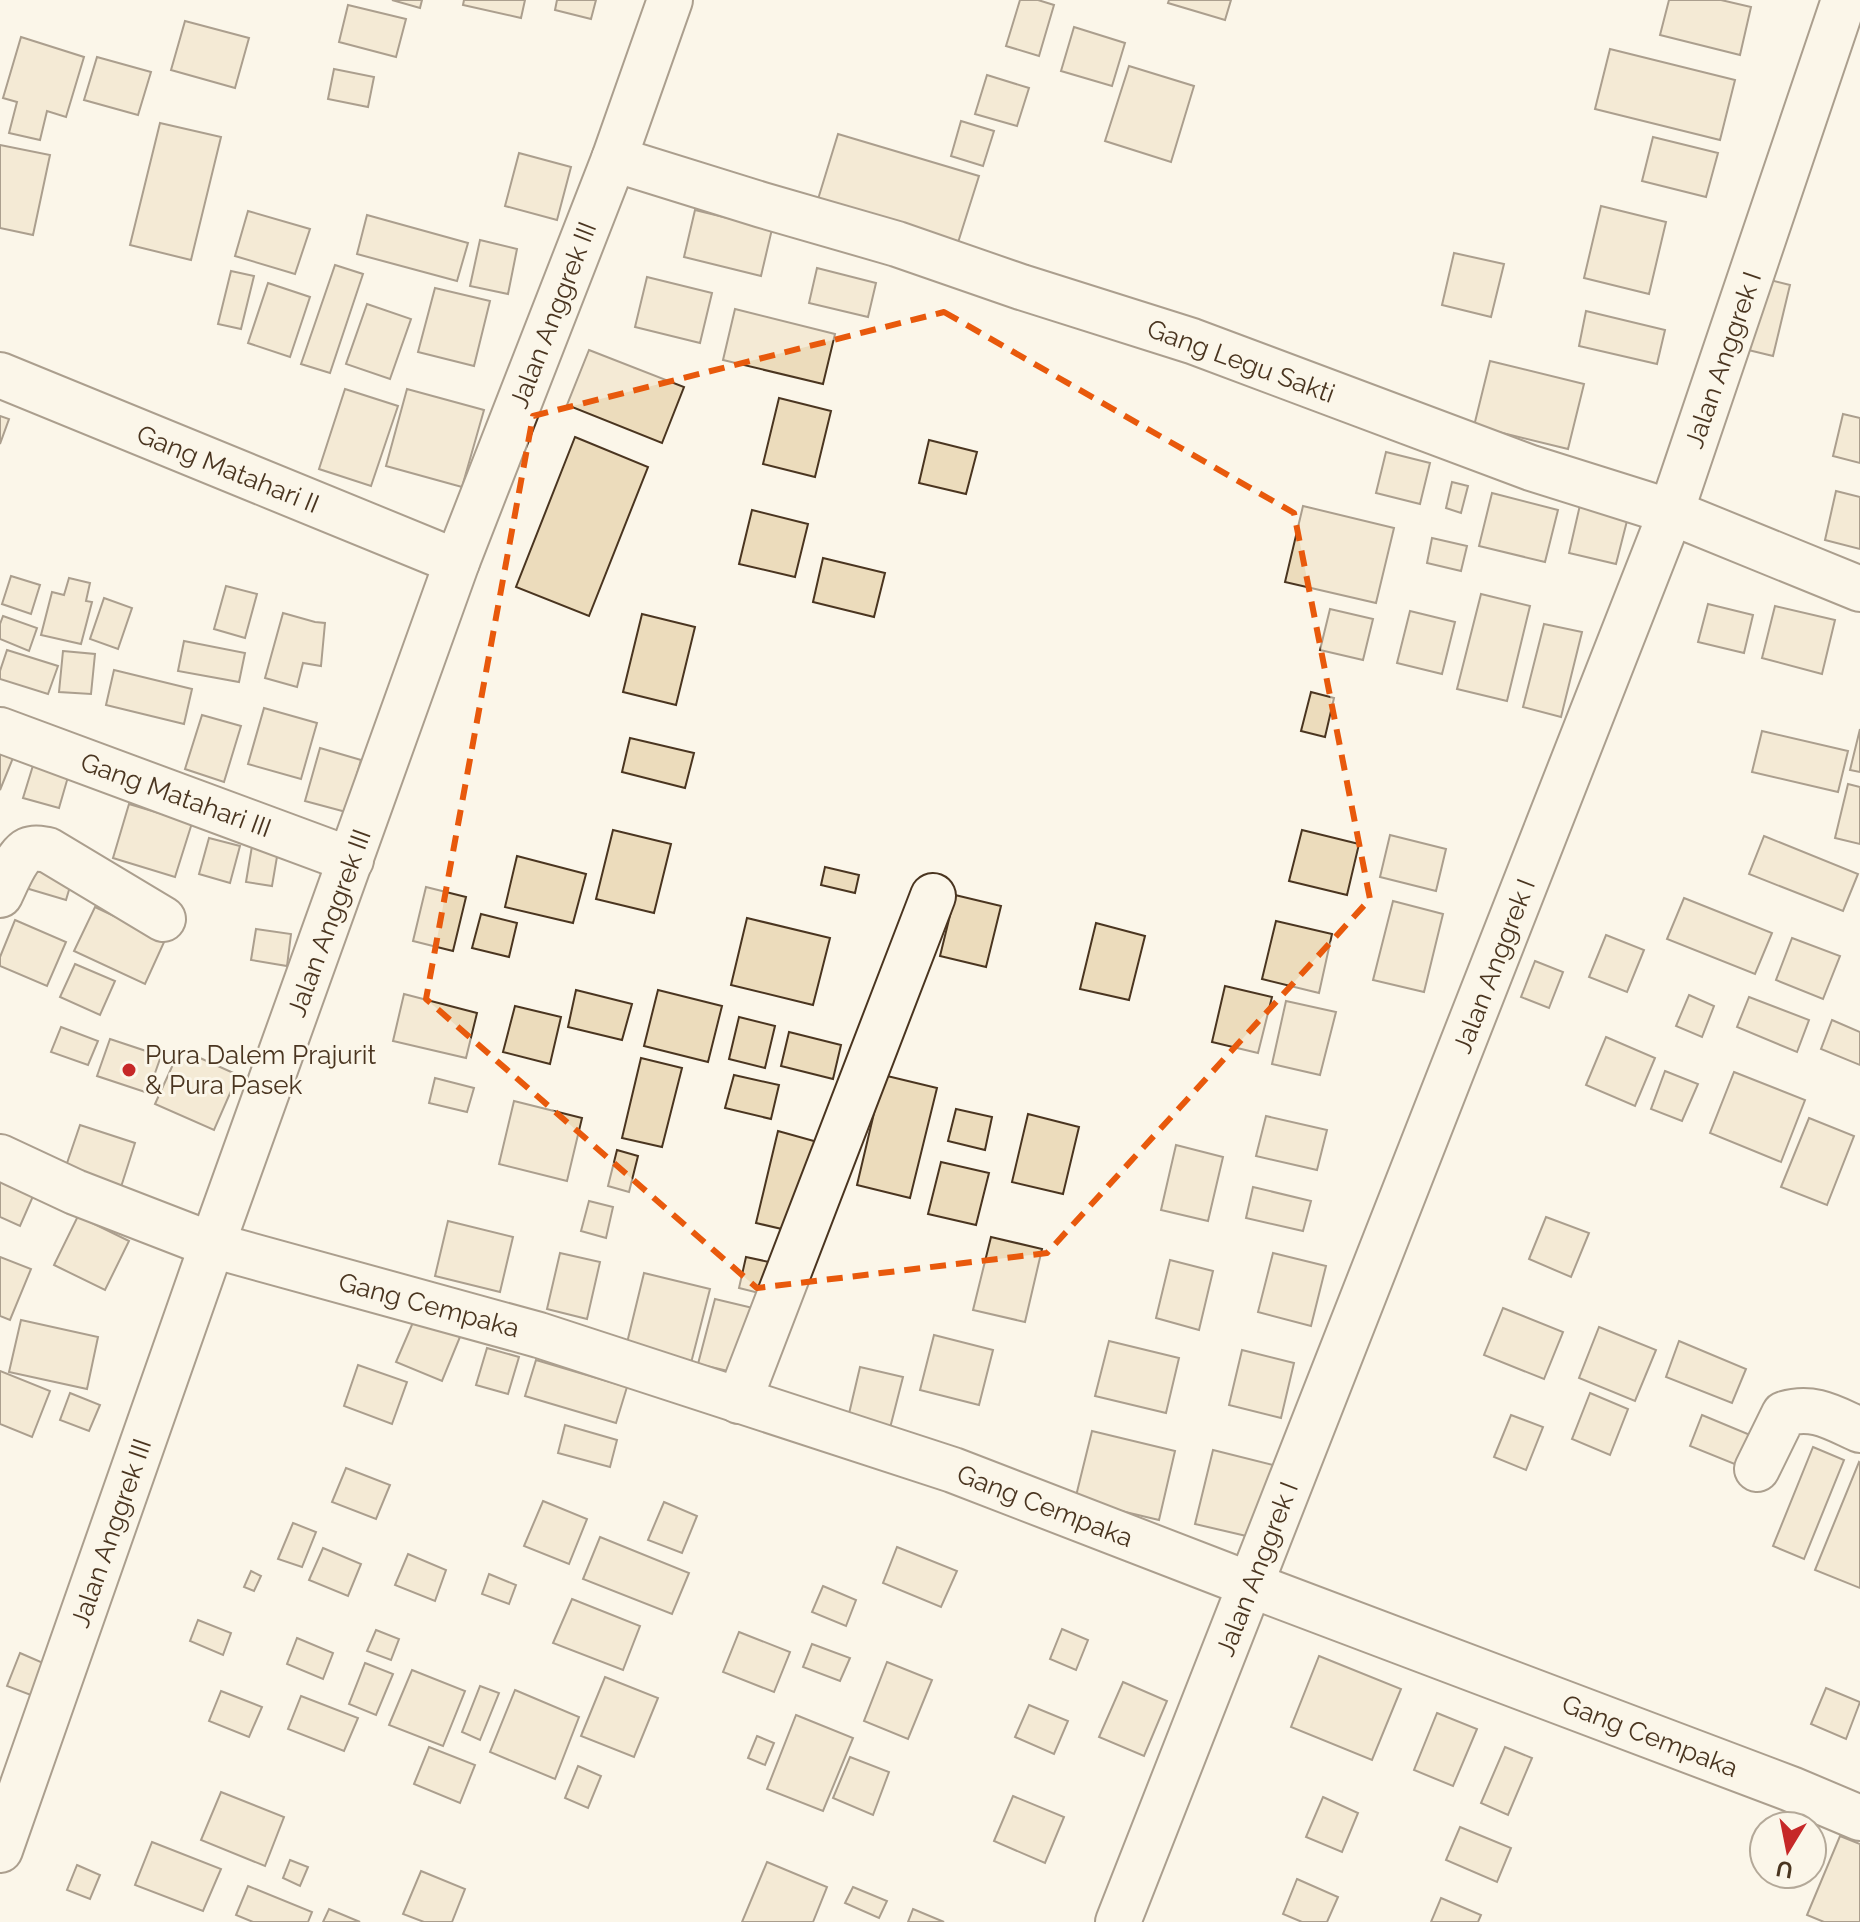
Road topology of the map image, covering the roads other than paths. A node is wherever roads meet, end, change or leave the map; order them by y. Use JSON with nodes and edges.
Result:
{"nodes":[{"id":1,"x":670,"y":0,"type":"edge"},
{"id":2,"x":1844,"y":0,"type":"edge"},
{"id":3,"x":614,"y":159,"type":"junction"},
{"id":4,"x":0,"y":375,"type":"edge"},
{"id":5,"x":1671,"y":512,"type":"junction"},
{"id":6,"x":457,"y":562,"type":"junction"},
{"id":7,"x":1860,"y":589,"type":"edge"},
{"id":8,"x":0,"y":730,"type":"edge"},
{"id":9,"x":351,"y":860,"type":"junction"},
{"id":10,"x":0,"y":895,"type":"edge"},
{"id":11,"x":933,"y":896,"type":"dead end"},
{"id":12,"x":163,"y":919,"type":"dead end"},
{"id":13,"x":0,"y":1157,"type":"edge"},
{"id":14,"x":212,"y":1245,"type":"junction"},
{"id":15,"x":739,"y":1401,"type":"junction"},
{"id":16,"x":1860,"y":1430,"type":"edge"},
{"id":17,"x":1757,"y":1469,"type":"dead end"},
{"id":18,"x":1251,"y":1585,"type":"junction"},
{"id":19,"x":1860,"y":1818,"type":"edge"},
{"id":20,"x":0,"y":1850,"type":"edge"},
{"id":21,"x":1118,"y":1922,"type":"edge"}],
"edges":[{"from":1,"to":3,"type":"street","name":"Jalan Anggrek III"},
{"from":2,"to":5,"type":"street","name":"Jalan Anggrek I"},
{"from":3,"to":5,"type":"street","name":"Gang Legu Sakti"},
{"from":3,"to":6,"type":"street","name":"Jalan Anggrek III"},
{"from":4,"to":6,"type":"street","name":"Gang Matahari II"},
{"from":5,"to":7,"type":"street","name":"Gang Legu Sakti"},
{"from":5,"to":18,"type":"street","name":"Jalan Anggrek I"},
{"from":6,"to":9,"type":"street","name":"Jalan Anggrek III"},
{"from":8,"to":9,"type":"street","name":"Gang Matahari III"},
{"from":9,"to":14,"type":"street","name":"Jalan Anggrek III"},
{"from":10,"to":12,"type":"street"},
{"from":11,"to":15,"type":"street"},
{"from":13,"to":14,"type":"street","name":"Gang Cempaka"},
{"from":14,"to":15,"type":"street","name":"Gang Cempaka"},
{"from":14,"to":20,"type":"street","name":"Jalan Anggrek III"},
{"from":15,"to":18,"type":"street","name":"Gang Cempaka"},
{"from":16,"to":17,"type":"street"},
{"from":18,"to":19,"type":"street","name":"Gang Cempaka"},
{"from":18,"to":21,"type":"street","name":"Jalan Anggrek I"}]}
